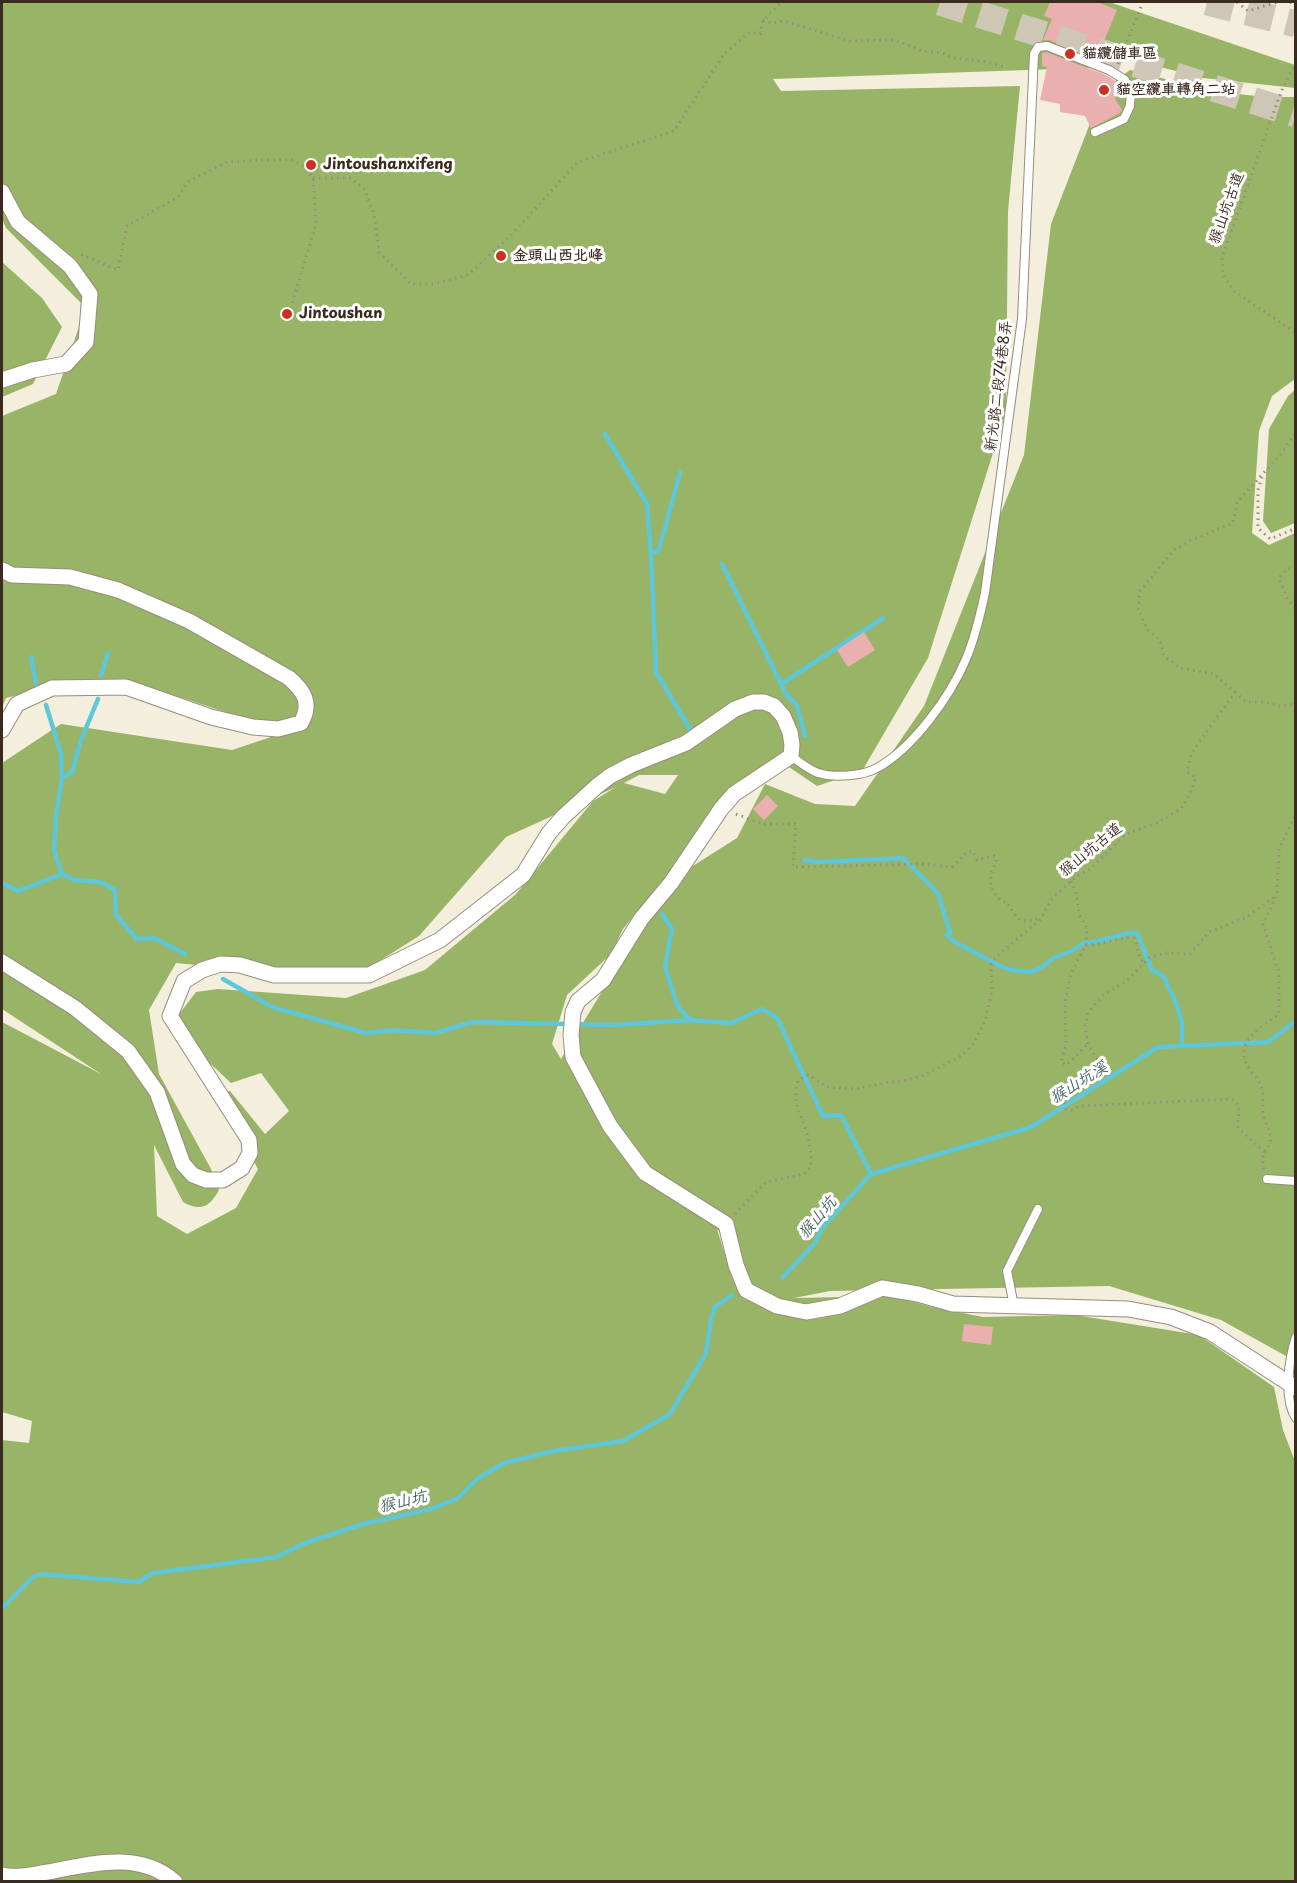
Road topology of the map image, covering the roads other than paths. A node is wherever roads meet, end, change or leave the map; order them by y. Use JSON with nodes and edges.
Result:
{"nodes":[{"id":1,"x":1095,"y":132,"type":"dead end"},
{"id":2,"x":2,"y":192,"type":"edge"},
{"id":3,"x":2,"y":380,"type":"edge"},
{"id":4,"x":2,"y":570,"type":"edge"},
{"id":5,"x":2,"y":730,"type":"edge"},
{"id":6,"x":791,"y":756,"type":"junction"},
{"id":7,"x":2,"y":962,"type":"edge"},
{"id":8,"x":1267,"y":1179,"type":"road end"},
{"id":9,"x":1296,"y":1181,"type":"edge"},
{"id":10,"x":1038,"y":1209,"type":"dead end"},
{"id":11,"x":1014,"y":1307,"type":"junction"},
{"id":12,"x":1296,"y":1337,"type":"edge"},
{"id":13,"x":1292,"y":1387,"type":"edge"},
{"id":14,"x":1296,"y":1418,"type":"edge"},
{"id":15,"x":2,"y":1875,"type":"edge"},
{"id":16,"x":175,"y":1881,"type":"edge"}],
"edges":[{"from":1,"to":6,"type":"lane","name":"新光路二段74巷8弄"},
{"from":2,"to":3,"type":"street"},
{"from":4,"to":5,"type":"street"},
{"from":6,"to":7,"type":"street"},
{"from":6,"to":11,"type":"street"},
{"from":8,"to":9,"type":"lane"},
{"from":10,"to":11,"type":"lane"},
{"from":11,"to":13,"type":"street"},
{"from":12,"to":13,"type":"lane"},
{"from":13,"to":14,"type":"lane"},
{"from":15,"to":16,"type":"street"}]}
